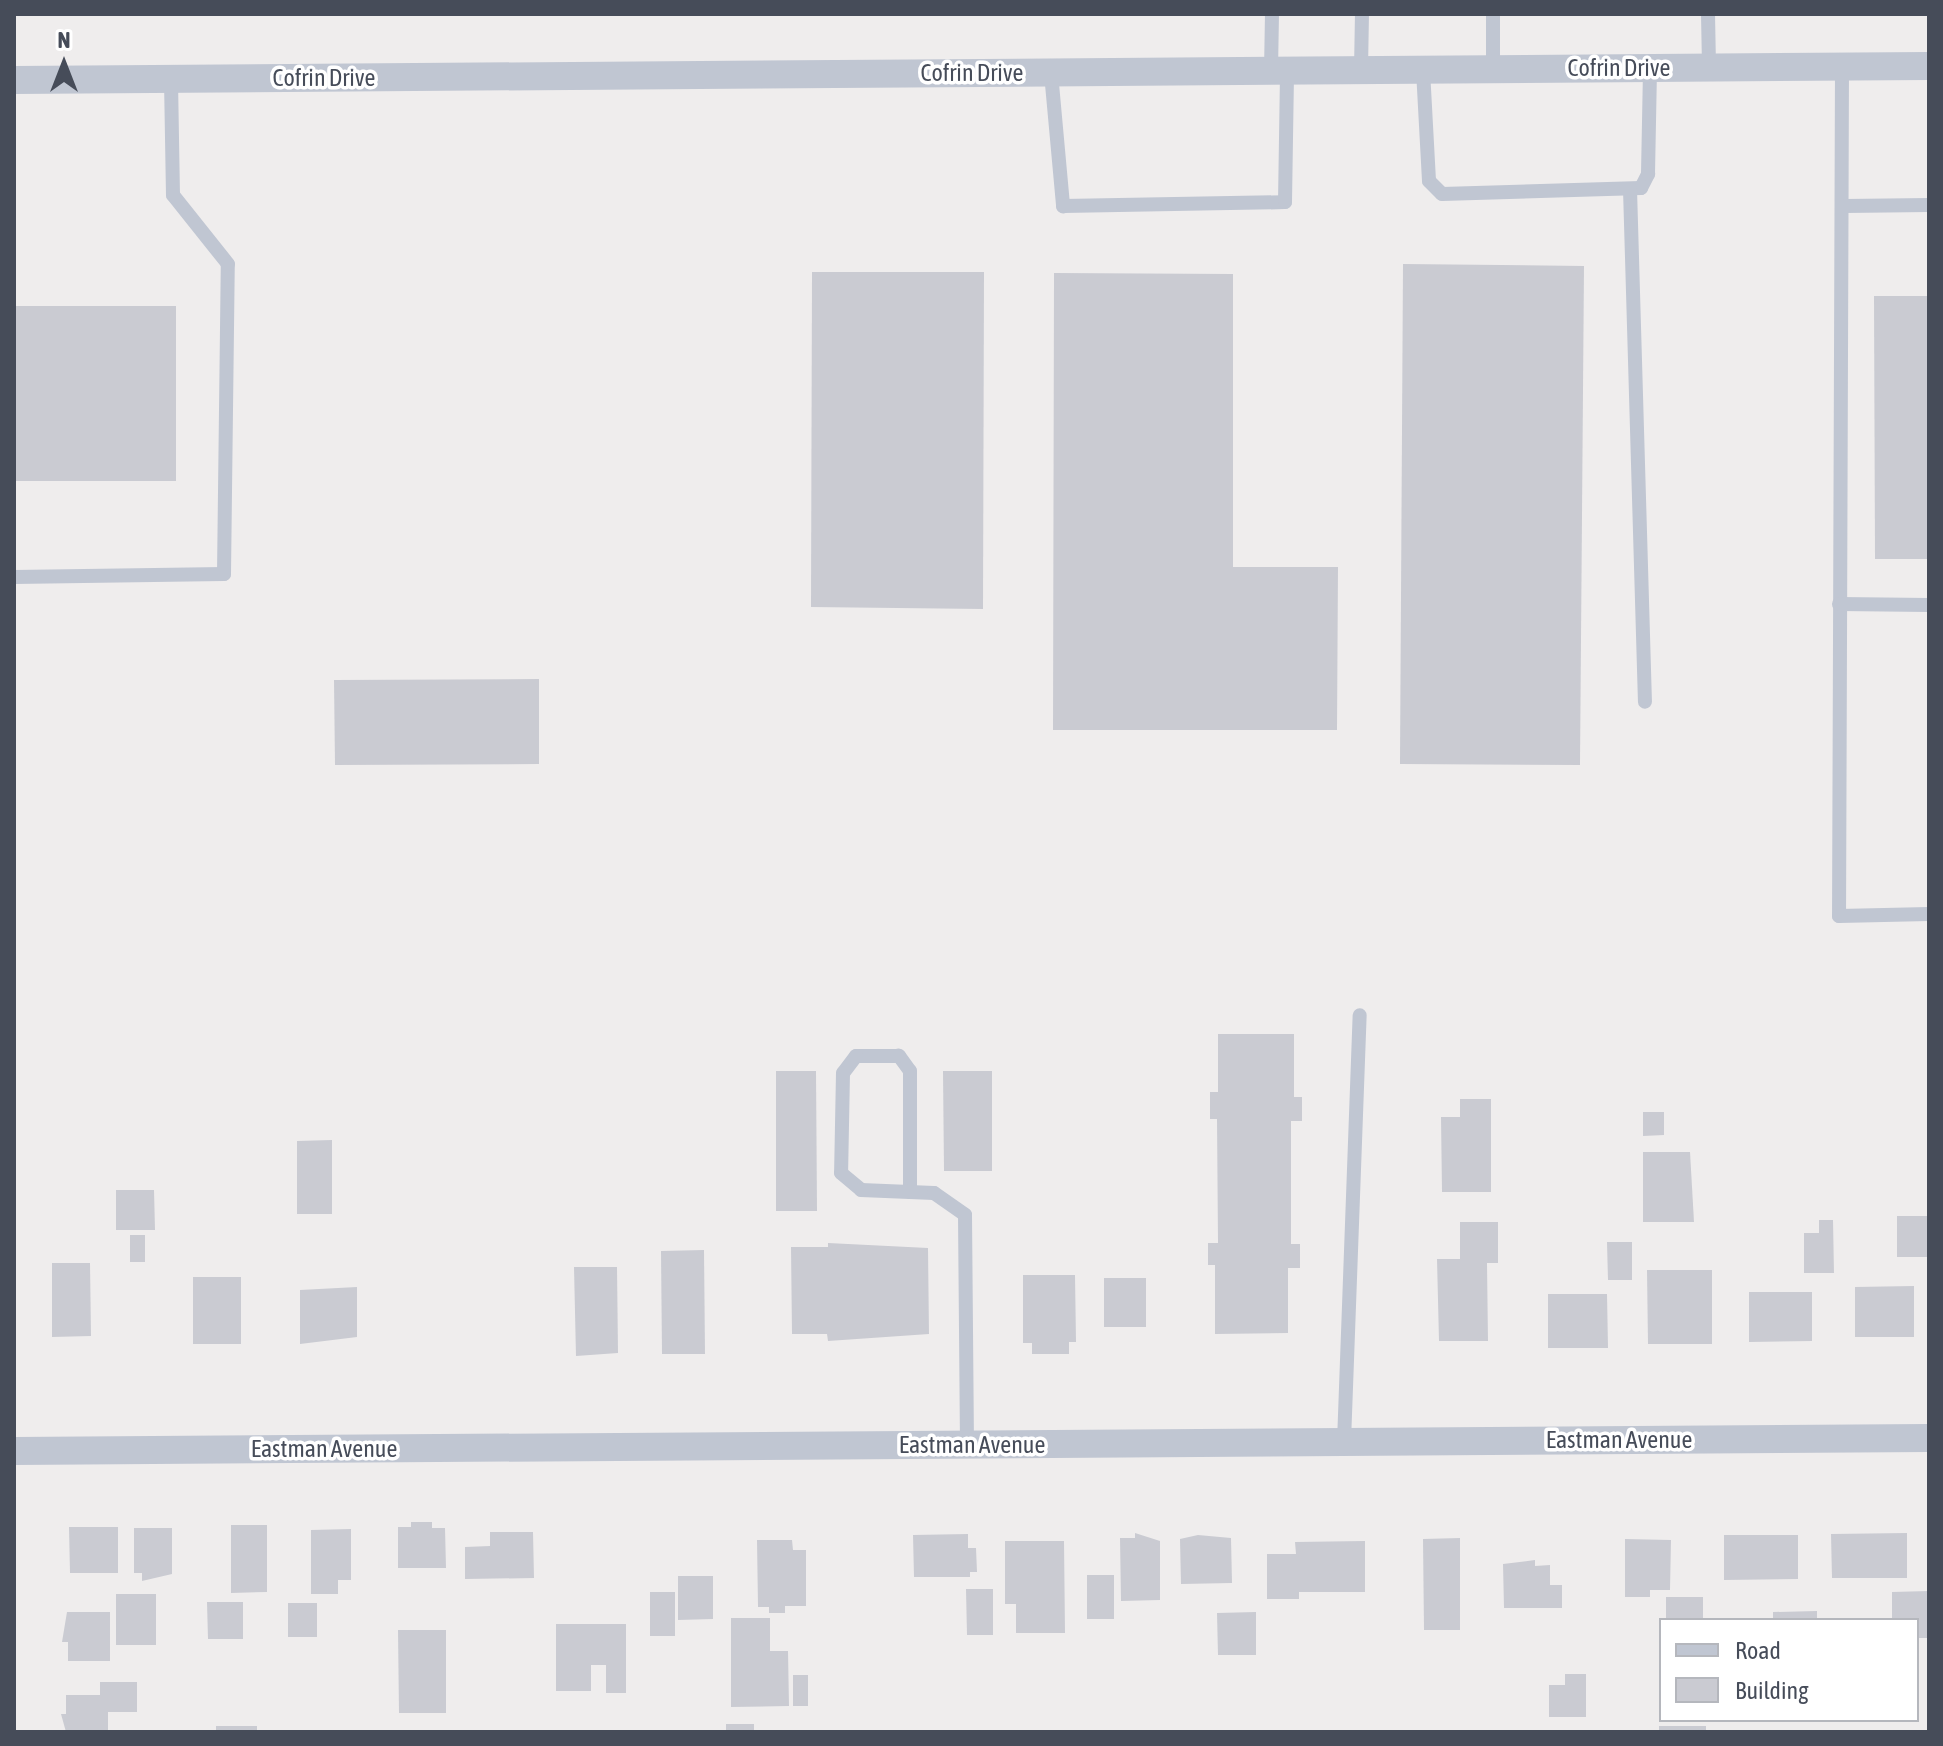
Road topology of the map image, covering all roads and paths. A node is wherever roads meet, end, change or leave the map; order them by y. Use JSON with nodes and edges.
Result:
{"nodes":[{"id":1,"x":1272,"y":14,"type":"edge"},
{"id":2,"x":1362,"y":14,"type":"edge"},
{"id":3,"x":1493,"y":14,"type":"edge"},
{"id":4,"x":1708,"y":14,"type":"edge"},
{"id":5,"x":1929,"y":66,"type":"edge"},
{"id":6,"x":1842,"y":67,"type":"junction"},
{"id":7,"x":1650,"y":68,"type":"junction"},
{"id":8,"x":1709,"y":68,"type":"junction"},
{"id":9,"x":1493,"y":69,"type":"junction"},
{"id":10,"x":1361,"y":70,"type":"junction"},
{"id":11,"x":1423,"y":70,"type":"junction"},
{"id":12,"x":1279,"y":71,"type":"junction"},
{"id":13,"x":1051,"y":73,"type":"junction"},
{"id":14,"x":171,"y":79,"type":"junction"},
{"id":15,"x":14,"y":80,"type":"edge"},
{"id":16,"x":1630,"y":189,"type":"junction"},
{"id":17,"x":1929,"y":205,"type":"edge"},
{"id":18,"x":1845,"y":206,"type":"junction"},
{"id":19,"x":14,"y":577,"type":"edge"},
{"id":20,"x":1839,"y":604,"type":"junction"},
{"id":21,"x":1929,"y":605,"type":"edge"},
{"id":22,"x":1645,"y":702,"type":"dead end"},
{"id":23,"x":1929,"y":914,"type":"edge"},
{"id":24,"x":1360,"y":1015,"type":"dead end"},
{"id":25,"x":910,"y":1192,"type":"junction"},
{"id":26,"x":1929,"y":1438,"type":"edge"},
{"id":27,"x":1344,"y":1442,"type":"junction"},
{"id":28,"x":967,"y":1445,"type":"junction"},
{"id":29,"x":14,"y":1451,"type":"edge"}],
"edges":[{"from":1,"to":12,"type":"lane"},
{"from":2,"to":10,"type":"lane"},
{"from":3,"to":9,"type":"lane"},
{"from":4,"to":8,"type":"lane"},
{"from":5,"to":6,"type":"street","name":"Cofrin Drive"},
{"from":6,"to":8,"type":"street","name":"Cofrin Drive"},
{"from":6,"to":18,"type":"lane"},
{"from":7,"to":8,"type":"street","name":"Cofrin Drive"},
{"from":7,"to":9,"type":"street","name":"Cofrin Drive"},
{"from":7,"to":16,"type":"lane"},
{"from":9,"to":11,"type":"street","name":"Cofrin Drive"},
{"from":10,"to":11,"type":"street","name":"Cofrin Drive"},
{"from":10,"to":12,"type":"street","name":"Cofrin Drive"},
{"from":11,"to":16,"type":"lane"},
{"from":12,"to":13,"type":"street","name":"Cofrin Drive"},
{"from":12,"to":13,"type":"lane"},
{"from":13,"to":14,"type":"street","name":"Cofrin Drive"},
{"from":14,"to":15,"type":"street","name":"Cofrin Drive"},
{"from":14,"to":19,"type":"lane"},
{"from":16,"to":22,"type":"lane"},
{"from":17,"to":18,"type":"lane"},
{"from":18,"to":20,"type":"lane"},
{"from":20,"to":21,"type":"lane"},
{"from":20,"to":23,"type":"lane"},
{"from":24,"to":27,"type":"lane"},
{"from":25,"to":25,"type":"lane"},
{"from":25,"to":28,"type":"lane"},
{"from":26,"to":27,"type":"street","name":"Eastman Avenue"},
{"from":27,"to":28,"type":"street","name":"Eastman Avenue"},
{"from":28,"to":29,"type":"street","name":"Eastman Avenue"}]}
